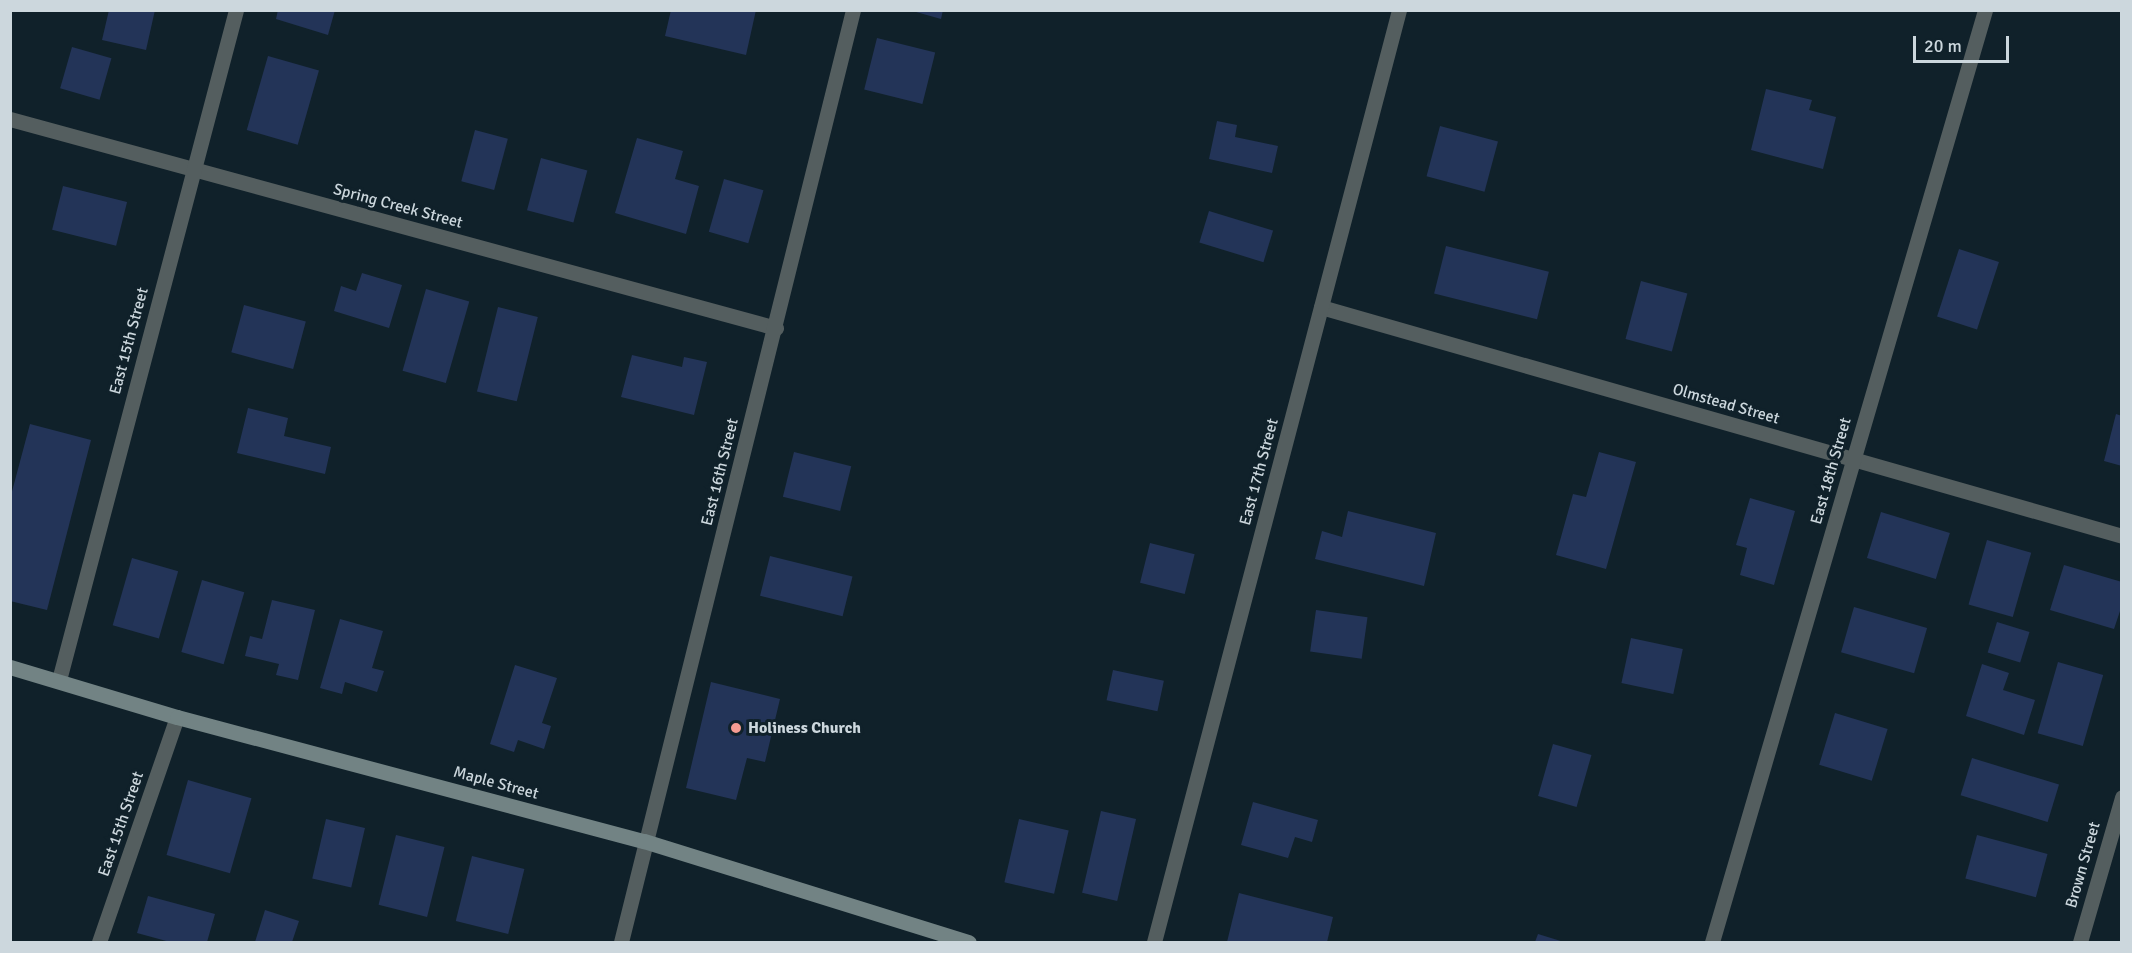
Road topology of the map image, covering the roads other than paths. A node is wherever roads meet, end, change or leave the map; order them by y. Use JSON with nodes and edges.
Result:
{"nodes":[{"id":1,"x":236,"y":10,"type":"edge"},
{"id":2,"x":853,"y":10,"type":"edge"},
{"id":3,"x":1399,"y":10,"type":"edge"},
{"id":4,"x":1984,"y":10,"type":"edge"},
{"id":5,"x":10,"y":119,"type":"edge"},
{"id":6,"x":193,"y":170,"type":"junction"},
{"id":7,"x":1321,"y":307,"type":"junction"},
{"id":8,"x":776,"y":328,"type":"junction"},
{"id":9,"x":1853,"y":459,"type":"junction"},
{"id":10,"x":2121,"y":536,"type":"edge"},
{"id":11,"x":10,"y":667,"type":"edge"},
{"id":12,"x":58,"y":680,"type":"junction"},
{"id":13,"x":177,"y":717,"type":"junction"},
{"id":14,"x":2121,"y":797,"type":"edge"},
{"id":15,"x":644,"y":841,"type":"junction"},
{"id":16,"x":99,"y":942,"type":"edge"},
{"id":17,"x":621,"y":942,"type":"edge"},
{"id":18,"x":969,"y":942,"type":"edge"},
{"id":19,"x":1154,"y":942,"type":"edge"},
{"id":20,"x":1712,"y":942,"type":"edge"},
{"id":21,"x":2080,"y":942,"type":"edge"}],
"edges":[{"from":1,"to":6,"type":"street","name":"East 15th Street"},
{"from":2,"to":8,"type":"street","name":"East 16th Street"},
{"from":3,"to":7,"type":"street","name":"East 17th Street"},
{"from":4,"to":9,"type":"street","name":"East 18th Street"},
{"from":5,"to":6,"type":"street","name":"Spring Creek Street"},
{"from":6,"to":8,"type":"street","name":"Spring Creek Street"},
{"from":6,"to":12,"type":"street","name":"East 15th Street"},
{"from":7,"to":9,"type":"street","name":"Olmstead Street"},
{"from":7,"to":19,"type":"street","name":"East 17th Street"},
{"from":8,"to":15,"type":"street","name":"East 16th Street"},
{"from":9,"to":10,"type":"street","name":"Olmstead Street"},
{"from":9,"to":20,"type":"street","name":"East 18th Street"},
{"from":11,"to":12,"type":"main road","name":"Maple Street"},
{"from":12,"to":13,"type":"main road","name":"Maple Street"},
{"from":13,"to":15,"type":"main road","name":"Maple Street"},
{"from":13,"to":16,"type":"street","name":"East 15th Street"},
{"from":14,"to":21,"type":"street","name":"Brown Street"},
{"from":15,"to":17,"type":"street","name":"East 16th Street"},
{"from":15,"to":18,"type":"main road","name":"Maple Street"}]}
